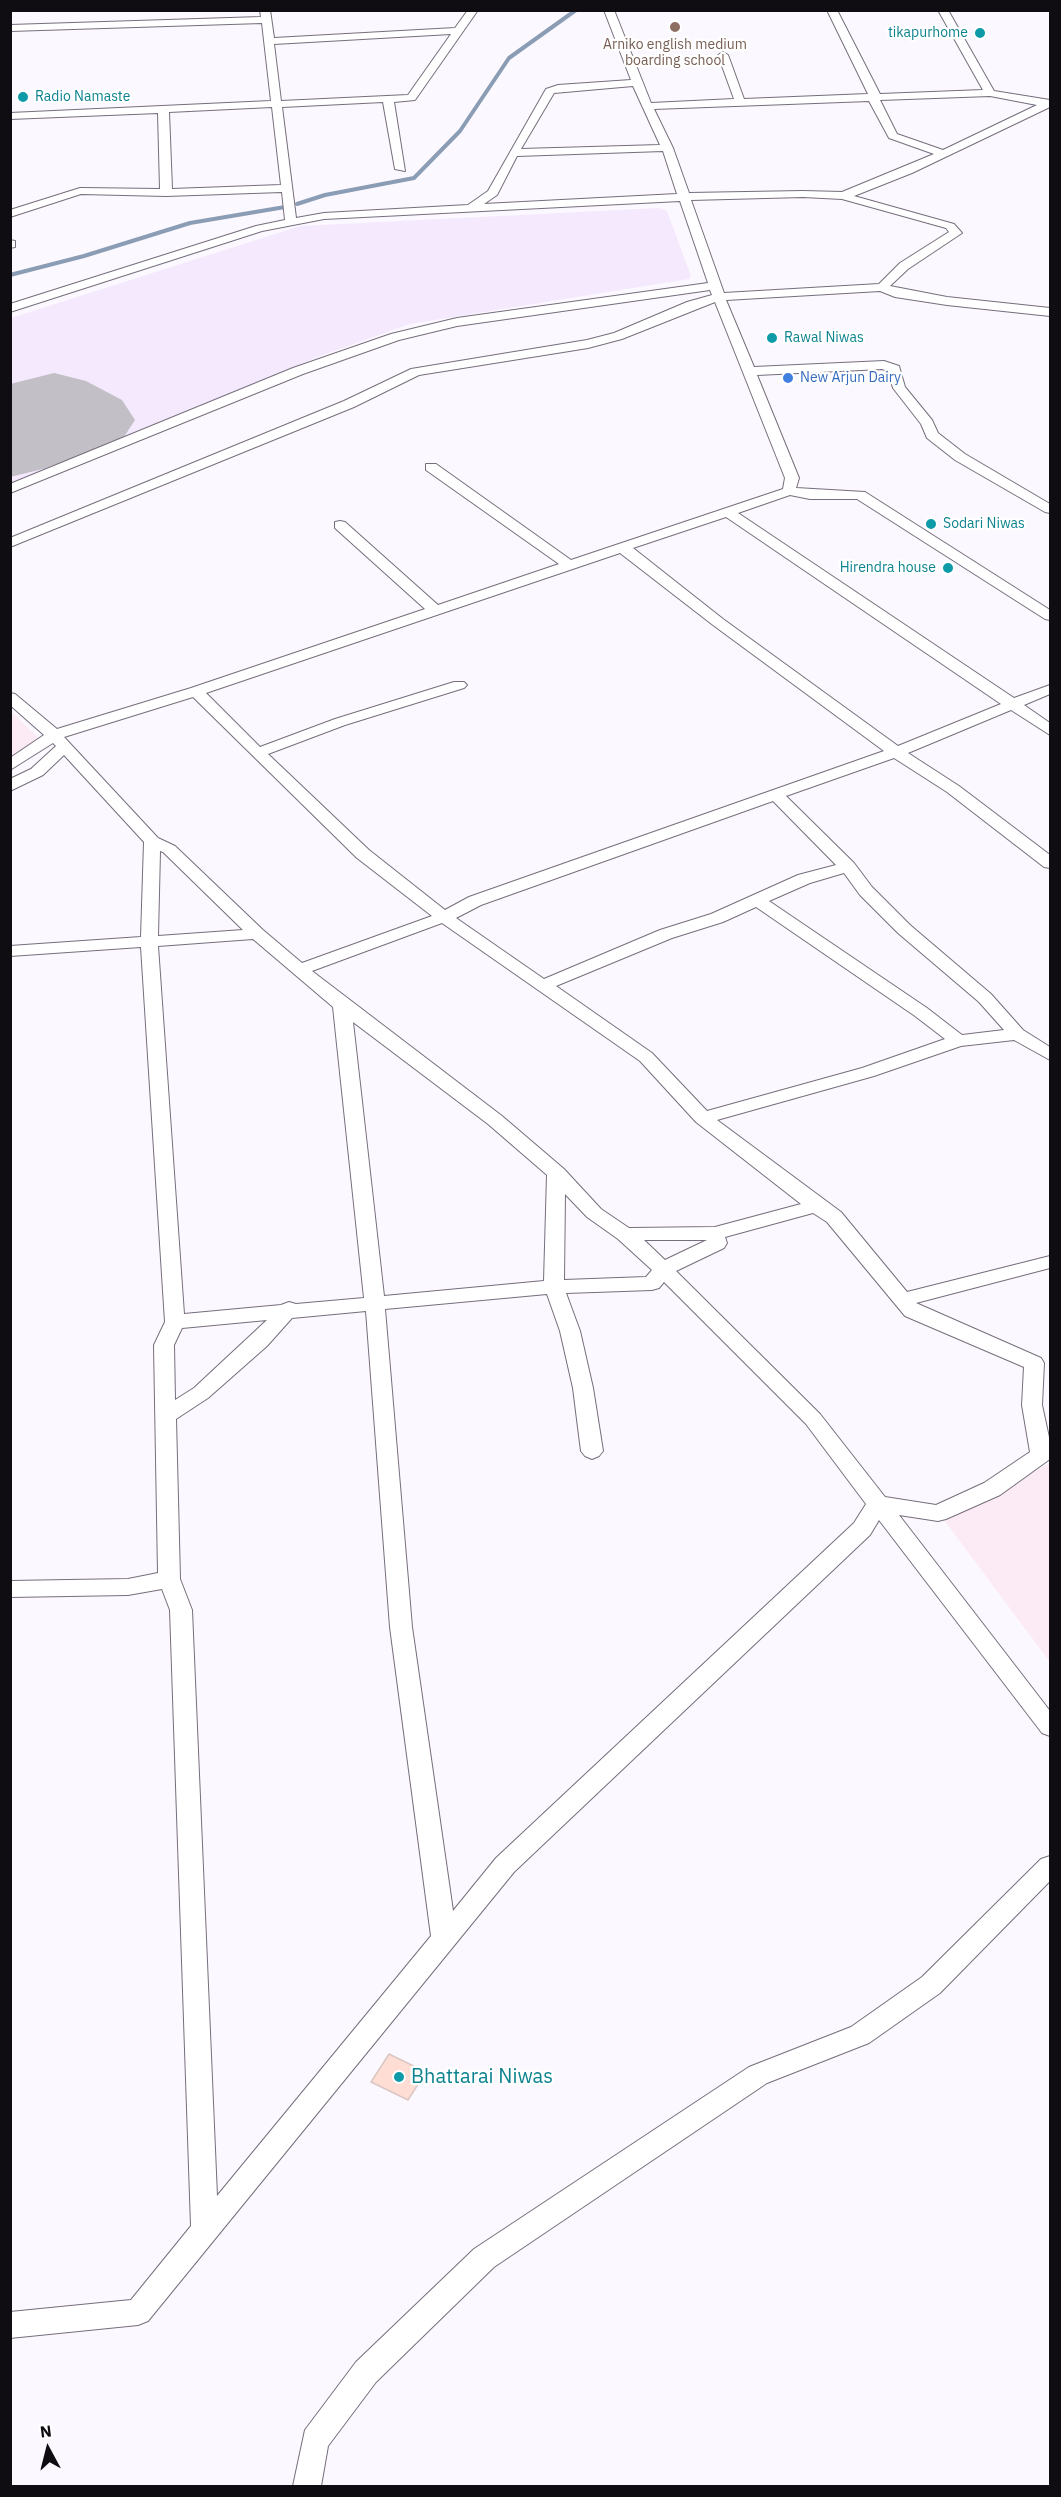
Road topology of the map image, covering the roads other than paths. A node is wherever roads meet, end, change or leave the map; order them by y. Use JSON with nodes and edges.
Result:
{"nodes":[{"id":1,"x":473,"y":10,"type":"edge"},
{"id":2,"x":609,"y":10,"type":"edge"},
{"id":3,"x":832,"y":10,"type":"edge"},
{"id":4,"x":944,"y":10,"type":"edge"},
{"id":5,"x":266,"y":15,"type":"edge"},
{"id":6,"x":56,"y":16,"type":"dead end"},
{"id":7,"x":37,"y":27,"type":"junction"},
{"id":8,"x":10,"y":28,"type":"edge"},
{"id":9,"x":458,"y":31,"type":"junction"},
{"id":10,"x":269,"y":41,"type":"junction"},
{"id":11,"x":723,"y":56,"type":"dead end"},
{"id":12,"x":637,"y":84,"type":"junction"},
{"id":13,"x":990,"y":93,"type":"junction"},
{"id":14,"x":874,"y":96,"type":"junction"},
{"id":15,"x":388,"y":99,"type":"junction"},
{"id":16,"x":740,"y":102,"type":"junction"},
{"id":17,"x":277,"y":103,"type":"junction"},
{"id":18,"x":1050,"y":103,"type":"edge"},
{"id":19,"x":647,"y":106,"type":"junction"},
{"id":20,"x":163,"y":108,"type":"junction"},
{"id":21,"x":10,"y":116,"type":"edge"},
{"id":22,"x":667,"y":148,"type":"junction"},
{"id":23,"x":514,"y":153,"type":"junction"},
{"id":24,"x":944,"y":154,"type":"junction"},
{"id":25,"x":401,"y":169,"type":"dead end"},
{"id":26,"x":288,"y":188,"type":"junction"},
{"id":27,"x":166,"y":193,"type":"junction"},
{"id":28,"x":686,"y":196,"type":"junction"},
{"id":29,"x":843,"y":196,"type":"junction"},
{"id":30,"x":468,"y":208,"type":"junction"},
{"id":31,"x":10,"y":214,"type":"edge"},
{"id":32,"x":291,"y":222,"type":"junction"},
{"id":33,"x":882,"y":288,"type":"junction"},
{"id":34,"x":718,"y":291,"type":"junction"},
{"id":35,"x":10,"y":308,"type":"edge"},
{"id":36,"x":1050,"y":312,"type":"edge"},
{"id":37,"x":749,"y":371,"type":"junction"},
{"id":38,"x":430,"y":467,"type":"dead end"},
{"id":39,"x":10,"y":489,"type":"edge"},
{"id":40,"x":789,"y":491,"type":"junction"},
{"id":41,"x":1050,"y":510,"type":"edge"},
{"id":42,"x":726,"y":511,"type":"junction"},
{"id":43,"x":340,"y":525,"type":"dead end"},
{"id":44,"x":10,"y":543,"type":"edge"},
{"id":45,"x":621,"y":546,"type":"junction"},
{"id":46,"x":568,"y":564,"type":"junction"},
{"id":47,"x":434,"y":609,"type":"junction"},
{"id":48,"x":1050,"y":616,"type":"edge"},
{"id":49,"x":459,"y":685,"type":"dead end"},
{"id":50,"x":1050,"y":689,"type":"edge"},
{"id":51,"x":196,"y":691,"type":"junction"},
{"id":52,"x":10,"y":697,"type":"edge"},
{"id":53,"x":1013,"y":703,"type":"junction"},
{"id":54,"x":1050,"y":730,"type":"edge"},
{"id":55,"x":59,"y":741,"type":"junction"},
{"id":56,"x":897,"y":752,"type":"junction"},
{"id":57,"x":257,"y":753,"type":"junction"},
{"id":58,"x":10,"y":765,"type":"edge"},
{"id":59,"x":10,"y":786,"type":"edge"},
{"id":60,"x":776,"y":795,"type":"junction"},
{"id":61,"x":152,"y":841,"type":"junction"},
{"id":62,"x":1050,"y":862,"type":"edge"},
{"id":63,"x":848,"y":867,"type":"junction"},
{"id":64,"x":757,"y":900,"type":"junction"},
{"id":65,"x":444,"y":917,"type":"junction"},
{"id":66,"x":257,"y":934,"type":"junction"},
{"id":67,"x":149,"y":942,"type":"junction"},
{"id":68,"x":10,"y":951,"type":"edge"},
{"id":69,"x":300,"y":970,"type":"junction"},
{"id":70,"x":544,"y":985,"type":"junction"},
{"id":71,"x":342,"y":1005,"type":"junction"},
{"id":72,"x":1017,"y":1034,"type":"junction"},
{"id":73,"x":958,"y":1041,"type":"junction"},
{"id":74,"x":1050,"y":1055,"type":"edge"},
{"id":75,"x":703,"y":1118,"type":"junction"},
{"id":76,"x":557,"y":1173,"type":"junction"},
{"id":77,"x":816,"y":1206,"type":"junction"},
{"id":78,"x":715,"y":1233,"type":"junction"},
{"id":79,"x":625,"y":1234,"type":"junction"},
{"id":80,"x":1050,"y":1262,"type":"edge"},
{"id":81,"x":663,"y":1269,"type":"junction"},
{"id":82,"x":554,"y":1287,"type":"junction"},
{"id":83,"x":905,"y":1299,"type":"junction"},
{"id":84,"x":375,"y":1304,"type":"junction"},
{"id":85,"x":290,"y":1310,"type":"junction"},
{"id":86,"x":175,"y":1322,"type":"junction"},
{"id":87,"x":1034,"y":1363,"type":"junction"},
{"id":88,"x":1050,"y":1376,"type":"edge"},
{"id":89,"x":166,"y":1416,"type":"junction"},
{"id":90,"x":592,"y":1451,"type":"dead end"},
{"id":91,"x":1046,"y":1452,"type":"edge"},
{"id":92,"x":877,"y":1504,"type":"junction"},
{"id":93,"x":169,"y":1579,"type":"junction"},
{"id":94,"x":10,"y":1589,"type":"edge"},
{"id":95,"x":1050,"y":1727,"type":"edge"},
{"id":96,"x":1050,"y":1866,"type":"edge"},
{"id":97,"x":444,"y":1938,"type":"junction"},
{"id":98,"x":206,"y":2230,"type":"junction"},
{"id":99,"x":10,"y":2325,"type":"edge"},
{"id":100,"x":308,"y":2487,"type":"edge"}],
"edges":[{"from":1,"to":9,"type":"street"},
{"from":2,"to":12,"type":"street"},
{"from":3,"to":14,"type":"street"},
{"from":4,"to":13,"type":"street"},
{"from":5,"to":7,"type":"street"},
{"from":5,"to":10,"type":"street"},
{"from":6,"to":7,"type":"street"},
{"from":7,"to":8,"type":"street"},
{"from":9,"to":10,"type":"street"},
{"from":9,"to":15,"type":"street"},
{"from":10,"to":17,"type":"street"},
{"from":11,"to":16,"type":"street"},
{"from":12,"to":19,"type":"street"},
{"from":12,"to":23,"type":"street"},
{"from":13,"to":14,"type":"street"},
{"from":13,"to":18,"type":"street"},
{"from":14,"to":16,"type":"street"},
{"from":14,"to":24,"type":"street"},
{"from":15,"to":17,"type":"street"},
{"from":15,"to":25,"type":"street"},
{"from":16,"to":19,"type":"street"},
{"from":17,"to":20,"type":"street"},
{"from":17,"to":26,"type":"street"},
{"from":18,"to":24,"type":"street"},
{"from":19,"to":22,"type":"street"},
{"from":20,"to":21,"type":"street"},
{"from":20,"to":27,"type":"street"},
{"from":22,"to":23,"type":"street"},
{"from":22,"to":28,"type":"street"},
{"from":23,"to":30,"type":"street"},
{"from":24,"to":29,"type":"street"},
{"from":26,"to":27,"type":"street"},
{"from":26,"to":32,"type":"street"},
{"from":27,"to":31,"type":"street"},
{"from":28,"to":29,"type":"street"},
{"from":28,"to":30,"type":"street"},
{"from":28,"to":34,"type":"street"},
{"from":29,"to":33,"type":"street"},
{"from":30,"to":32,"type":"street"},
{"from":32,"to":35,"type":"street"},
{"from":33,"to":34,"type":"street"},
{"from":33,"to":36,"type":"street"},
{"from":34,"to":37,"type":"street"},
{"from":34,"to":39,"type":"street"},
{"from":34,"to":44,"type":"street"},
{"from":37,"to":40,"type":"street"},
{"from":37,"to":41,"type":"street"},
{"from":38,"to":46,"type":"street"},
{"from":40,"to":42,"type":"street"},
{"from":40,"to":48,"type":"street"},
{"from":42,"to":45,"type":"street"},
{"from":42,"to":53,"type":"street"},
{"from":43,"to":47,"type":"street"},
{"from":45,"to":46,"type":"street"},
{"from":45,"to":56,"type":"street"},
{"from":46,"to":47,"type":"street"},
{"from":47,"to":51,"type":"street"},
{"from":49,"to":57,"type":"street"},
{"from":50,"to":53,"type":"street"},
{"from":51,"to":55,"type":"street"},
{"from":51,"to":57,"type":"street"},
{"from":52,"to":55,"type":"street"},
{"from":53,"to":54,"type":"street"},
{"from":53,"to":56,"type":"street"},
{"from":55,"to":58,"type":"street"},
{"from":55,"to":59,"type":"street"},
{"from":55,"to":61,"type":"street"},
{"from":56,"to":60,"type":"street"},
{"from":56,"to":62,"type":"street"},
{"from":57,"to":65,"type":"street"},
{"from":60,"to":63,"type":"street"},
{"from":60,"to":65,"type":"street"},
{"from":61,"to":66,"type":"street"},
{"from":61,"to":67,"type":"street"},
{"from":63,"to":64,"type":"street"},
{"from":63,"to":72,"type":"street"},
{"from":64,"to":70,"type":"street"},
{"from":64,"to":73,"type":"street"},
{"from":65,"to":69,"type":"street"},
{"from":65,"to":70,"type":"street"},
{"from":66,"to":67,"type":"street"},
{"from":66,"to":69,"type":"street"},
{"from":67,"to":68,"type":"street"},
{"from":67,"to":86,"type":"street"},
{"from":69,"to":71,"type":"street"},
{"from":70,"to":75,"type":"street"},
{"from":71,"to":76,"type":"street"},
{"from":71,"to":84,"type":"street"},
{"from":72,"to":73,"type":"street"},
{"from":72,"to":74,"type":"street"},
{"from":73,"to":75,"type":"street"},
{"from":75,"to":77,"type":"street"},
{"from":76,"to":79,"type":"street"},
{"from":76,"to":82,"type":"street"},
{"from":77,"to":78,"type":"street"},
{"from":77,"to":83,"type":"street"},
{"from":78,"to":79,"type":"street"},
{"from":78,"to":81,"type":"street"},
{"from":79,"to":81,"type":"street"},
{"from":80,"to":83,"type":"street"},
{"from":81,"to":82,"type":"street"},
{"from":81,"to":92,"type":"street"},
{"from":82,"to":84,"type":"street"},
{"from":82,"to":90,"type":"street"},
{"from":83,"to":87,"type":"street"},
{"from":84,"to":85,"type":"street"},
{"from":84,"to":97,"type":"street"},
{"from":85,"to":86,"type":"street"},
{"from":85,"to":89,"type":"street"},
{"from":86,"to":89,"type":"street"},
{"from":87,"to":88,"type":"street"},
{"from":87,"to":91,"type":"street"},
{"from":89,"to":93,"type":"street"},
{"from":91,"to":92,"type":"street"},
{"from":92,"to":95,"type":"street"},
{"from":92,"to":97,"type":"street"},
{"from":93,"to":94,"type":"street"},
{"from":93,"to":98,"type":"street"},
{"from":96,"to":100,"type":"street"},
{"from":97,"to":98,"type":"street"},
{"from":98,"to":99,"type":"street"}]}
